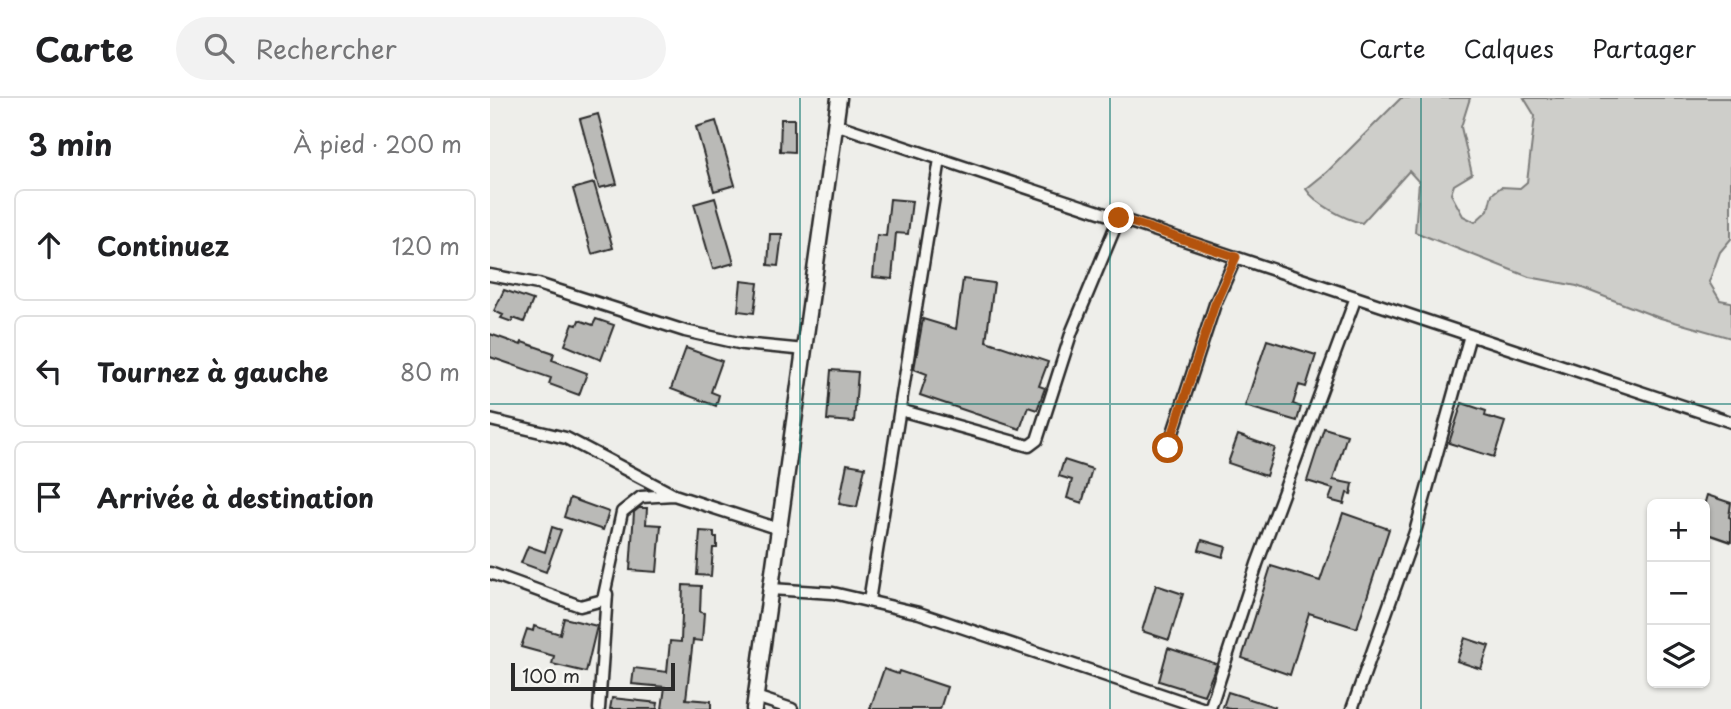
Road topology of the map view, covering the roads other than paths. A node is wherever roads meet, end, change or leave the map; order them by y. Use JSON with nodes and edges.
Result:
{"nodes":[{"id":1,"x":839,"y":98,"type":"edge"},
{"id":2,"x":835,"y":124,"type":"junction"},
{"id":3,"x":940,"y":159,"type":"junction"},
{"id":4,"x":1119,"y":218,"type":"junction"},
{"id":5,"x":1236,"y":257,"type":"junction"},
{"id":6,"x":490,"y":275,"type":"edge"},
{"id":7,"x":1356,"y":297,"type":"junction"},
{"id":8,"x":1470,"y":335,"type":"junction"},
{"id":9,"x":805,"y":350,"type":"junction"},
{"id":10,"x":900,"y":410,"type":"junction"},
{"id":11,"x":490,"y":419,"type":"edge"},
{"id":12,"x":1731,"y":422,"type":"edge"},
{"id":13,"x":1168,"y":448,"type":"dead end"},
{"id":14,"x":674,"y":495,"type":"junction"},
{"id":15,"x":779,"y":529,"type":"junction"},
{"id":16,"x":490,"y":573,"type":"edge"},
{"id":17,"x":607,"y":585,"type":"junction"},
{"id":18,"x":771,"y":589,"type":"junction"},
{"id":19,"x":869,"y":601,"type":"junction"},
{"id":20,"x":755,"y":703,"type":"edge"},
{"id":21,"x":599,"y":709,"type":"edge"},
{"id":22,"x":792,"y":709,"type":"edge"},
{"id":23,"x":1205,"y":709,"type":"edge"},
{"id":24,"x":1210,"y":709,"type":"edge"},
{"id":25,"x":1352,"y":709,"type":"edge"}],
"edges":[{"from":1,"to":2,"type":"street"},
{"from":2,"to":3,"type":"street"},
{"from":2,"to":9,"type":"street"},
{"from":3,"to":4,"type":"street"},
{"from":3,"to":10,"type":"street"},
{"from":4,"to":5,"type":"street"},
{"from":4,"to":10,"type":"street"},
{"from":5,"to":7,"type":"street"},
{"from":5,"to":13,"type":"street"},
{"from":6,"to":9,"type":"street"},
{"from":7,"to":8,"type":"street"},
{"from":7,"to":24,"type":"street"},
{"from":8,"to":12,"type":"street"},
{"from":8,"to":25,"type":"street"},
{"from":9,"to":15,"type":"street"},
{"from":10,"to":19,"type":"street"},
{"from":11,"to":14,"type":"street"},
{"from":14,"to":15,"type":"street"},
{"from":14,"to":17,"type":"street"},
{"from":15,"to":18,"type":"street"},
{"from":16,"to":17,"type":"street"},
{"from":17,"to":21,"type":"street"},
{"from":18,"to":19,"type":"street"},
{"from":18,"to":20,"type":"street"},
{"from":19,"to":23,"type":"street"},
{"from":20,"to":22,"type":"street"}]}
